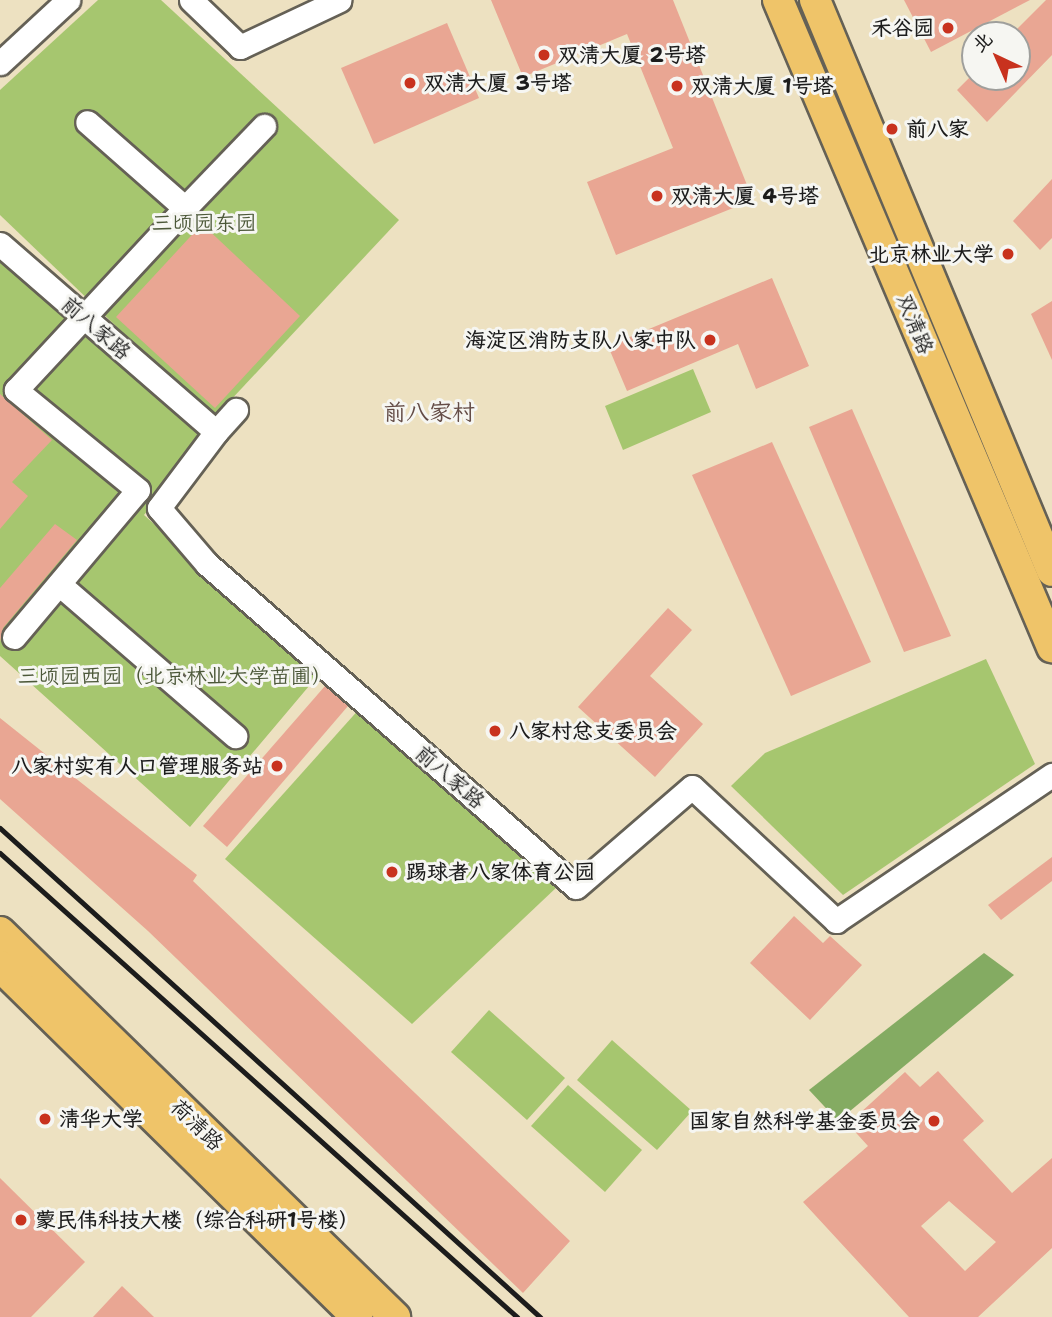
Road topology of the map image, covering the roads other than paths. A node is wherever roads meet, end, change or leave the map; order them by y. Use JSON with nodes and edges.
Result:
{"nodes":[{"id":1,"x":68,"y":0,"type":"edge"},
{"id":2,"x":191,"y":0,"type":"edge"},
{"id":3,"x":340,"y":0,"type":"edge"},
{"id":4,"x":778,"y":0,"type":"edge"},
{"id":5,"x":815,"y":0,"type":"edge"},
{"id":6,"x":0,"y":62,"type":"edge"},
{"id":7,"x":87,"y":122,"type":"dead end"},
{"id":8,"x":264,"y":126,"type":"dead end"},
{"id":9,"x":185,"y":208,"type":"junction"},
{"id":10,"x":0,"y":244,"type":"edge"},
{"id":11,"x":83,"y":316,"type":"junction"},
{"id":12,"x":8,"y":383,"type":"edge"},
{"id":13,"x":236,"y":410,"type":"dead end"},
{"id":14,"x":216,"y":432,"type":"junction"},
{"id":15,"x":1052,"y":571,"type":"edge"},
{"id":16,"x":59,"y":584,"type":"junction"},
{"id":17,"x":14,"y":637,"type":"dead end"},
{"id":18,"x":1052,"y":648,"type":"edge"},
{"id":19,"x":235,"y":736,"type":"dead end"},
{"id":20,"x":1052,"y":775,"type":"edge"},
{"id":21,"x":0,"y":932,"type":"edge"},
{"id":22,"x":0,"y":966,"type":"edge"},
{"id":23,"x":357,"y":1317,"type":"edge"},
{"id":24,"x":395,"y":1317,"type":"edge"}],
"edges":[{"from":1,"to":6,"type":"street"},
{"from":2,"to":3,"type":"street"},
{"from":4,"to":18,"type":"main road","name":"双清路"},
{"from":5,"to":15,"type":"main road","name":"双清路"},
{"from":7,"to":9,"type":"street"},
{"from":8,"to":9,"type":"street"},
{"from":9,"to":11,"type":"street"},
{"from":10,"to":11,"type":"street","name":"前八家路"},
{"from":11,"to":12,"type":"street"},
{"from":11,"to":14,"type":"street","name":"前八家路"},
{"from":12,"to":16,"type":"street"},
{"from":13,"to":14,"type":"street"},
{"from":14,"to":20,"type":"street","name":"前八家路"},
{"from":16,"to":17,"type":"street"},
{"from":16,"to":19,"type":"street"},
{"from":21,"to":24,"type":"main road","name":"荷清路"},
{"from":22,"to":23,"type":"main road","name":"荷清路"}]}
